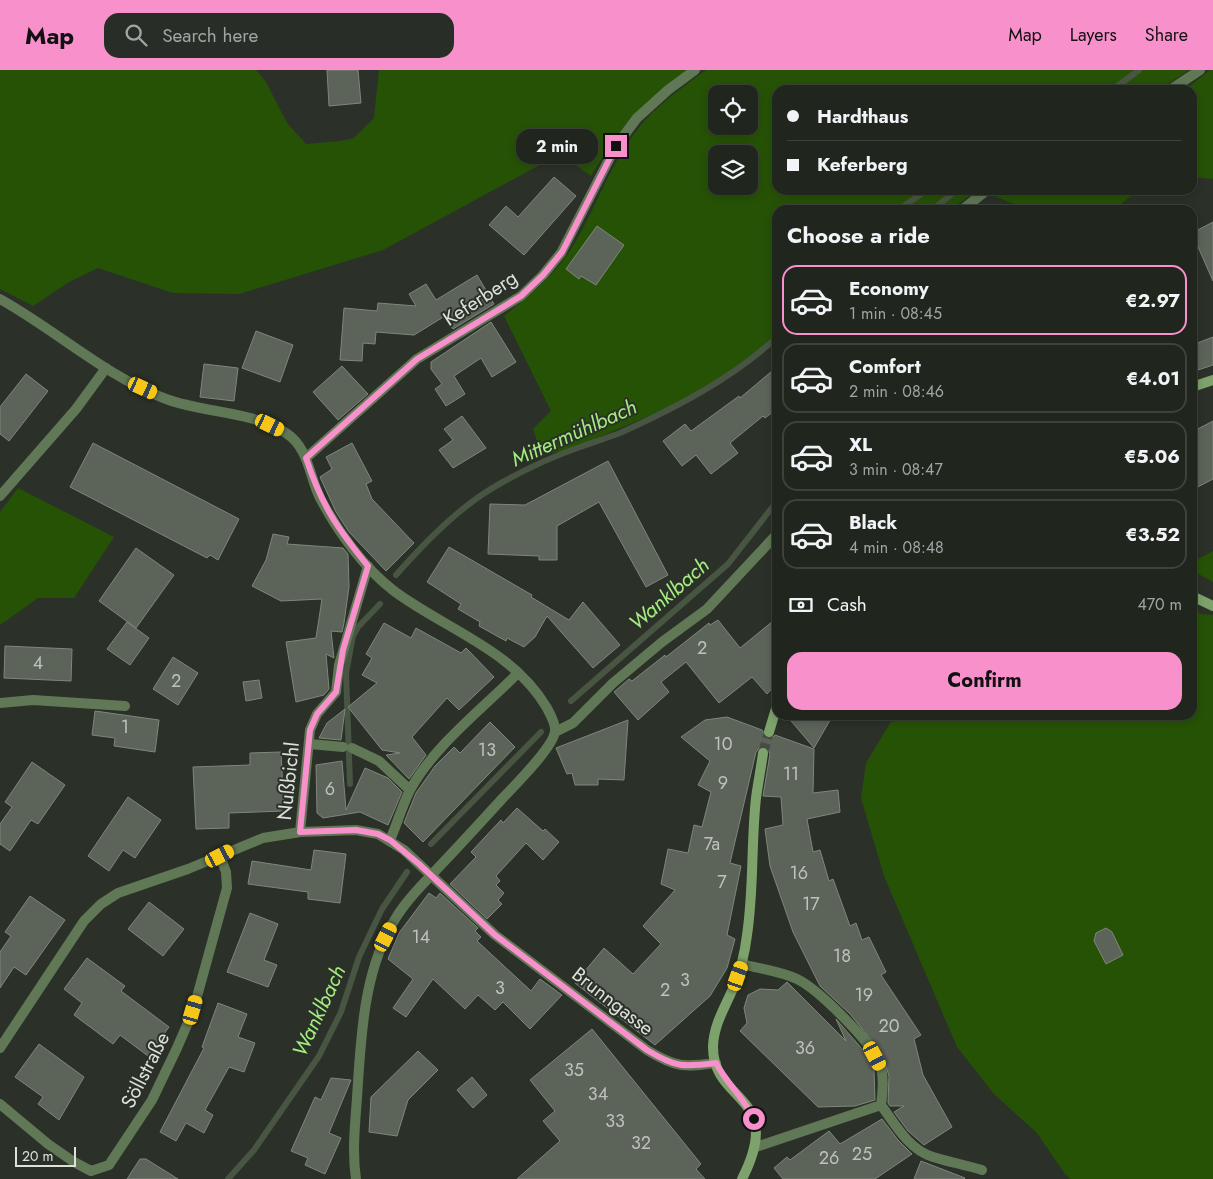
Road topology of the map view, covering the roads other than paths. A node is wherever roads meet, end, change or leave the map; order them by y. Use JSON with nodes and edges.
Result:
{"nodes":[{"id":1,"x":695,"y":70,"type":"edge"},
{"id":2,"x":1200,"y":70,"type":"edge"},
{"id":3,"x":1178,"y":85,"type":"edge"},
{"id":4,"x":981,"y":195,"type":"edge"},
{"id":5,"x":968,"y":205,"type":"edge"},
{"id":6,"x":0,"y":299,"type":"edge"},
{"id":7,"x":106,"y":368,"type":"junction"},
{"id":8,"x":1213,"y":380,"type":"edge"},
{"id":9,"x":1197,"y":385,"type":"edge"},
{"id":10,"x":306,"y":458,"type":"junction"},
{"id":11,"x":0,"y":496,"type":"edge"},
{"id":12,"x":772,"y":539,"type":"edge"},
{"id":13,"x":368,"y":566,"type":"junction"},
{"id":14,"x":1197,"y":598,"type":"edge"},
{"id":15,"x":1213,"y":606,"type":"edge"},
{"id":16,"x":517,"y":674,"type":"junction"},
{"id":17,"x":0,"y":703,"type":"edge"},
{"id":18,"x":126,"y":706,"type":"dead end"},
{"id":19,"x":773,"y":720,"type":"edge"},
{"id":20,"x":555,"y":732,"type":"junction"},
{"id":21,"x":769,"y":732,"type":"tunnel mouth"},
{"id":22,"x":310,"y":744,"type":"junction"},
{"id":23,"x":763,"y":753,"type":"tunnel mouth"},
{"id":24,"x":410,"y":790,"type":"junction"},
{"id":25,"x":300,"y":832,"type":"junction"},
{"id":26,"x":390,"y":840,"type":"junction"},
{"id":27,"x":220,"y":856,"type":"junction"},
{"id":28,"x":431,"y":876,"type":"junction"},
{"id":29,"x":742,"y":964,"type":"junction"},
{"id":30,"x":0,"y":1048,"type":"edge"},
{"id":31,"x":716,"y":1063,"type":"junction"},
{"id":32,"x":0,"y":1104,"type":"edge"},
{"id":33,"x":882,"y":1105,"type":"junction"},
{"id":34,"x":756,"y":1148,"type":"junction"},
{"id":35,"x":982,"y":1170,"type":"dead end"},
{"id":36,"x":356,"y":1179,"type":"edge"},
{"id":37,"x":742,"y":1179,"type":"edge"}],
"edges":[{"from":1,"to":10,"type":"street","name":"Keferberg"},
{"from":2,"to":3,"type":"street"},
{"from":4,"to":5,"type":"street"},
{"from":6,"to":7,"type":"street"},
{"from":7,"to":10,"type":"street"},
{"from":7,"to":11,"type":"street"},
{"from":8,"to":9,"type":"main road"},
{"from":10,"to":13,"type":"street"},
{"from":12,"to":20,"type":"street"},
{"from":13,"to":16,"type":"street"},
{"from":13,"to":22,"type":"street","name":"Nußbichl"},
{"from":14,"to":15,"type":"main road"},
{"from":16,"to":20,"type":"street"},
{"from":16,"to":24,"type":"street"},
{"from":17,"to":18,"type":"street"},
{"from":19,"to":21,"type":"main road"},
{"from":20,"to":28,"type":"street"},
{"from":22,"to":24,"type":"street"},
{"from":22,"to":25,"type":"street","name":"Nußbichl"},
{"from":23,"to":29,"type":"main road"},
{"from":24,"to":26,"type":"street"},
{"from":25,"to":26,"type":"street"},
{"from":25,"to":27,"type":"street"},
{"from":26,"to":28,"type":"street","name":"Brunngasse"},
{"from":27,"to":30,"type":"street"},
{"from":27,"to":32,"type":"street","name":"Söllstraße"},
{"from":28,"to":31,"type":"street","name":"Brunngasse"},
{"from":28,"to":36,"type":"street"},
{"from":29,"to":31,"type":"main road"},
{"from":29,"to":33,"type":"street"},
{"from":31,"to":34,"type":"main road"},
{"from":33,"to":34,"type":"street"},
{"from":33,"to":35,"type":"street"},
{"from":34,"to":37,"type":"main road"}]}
